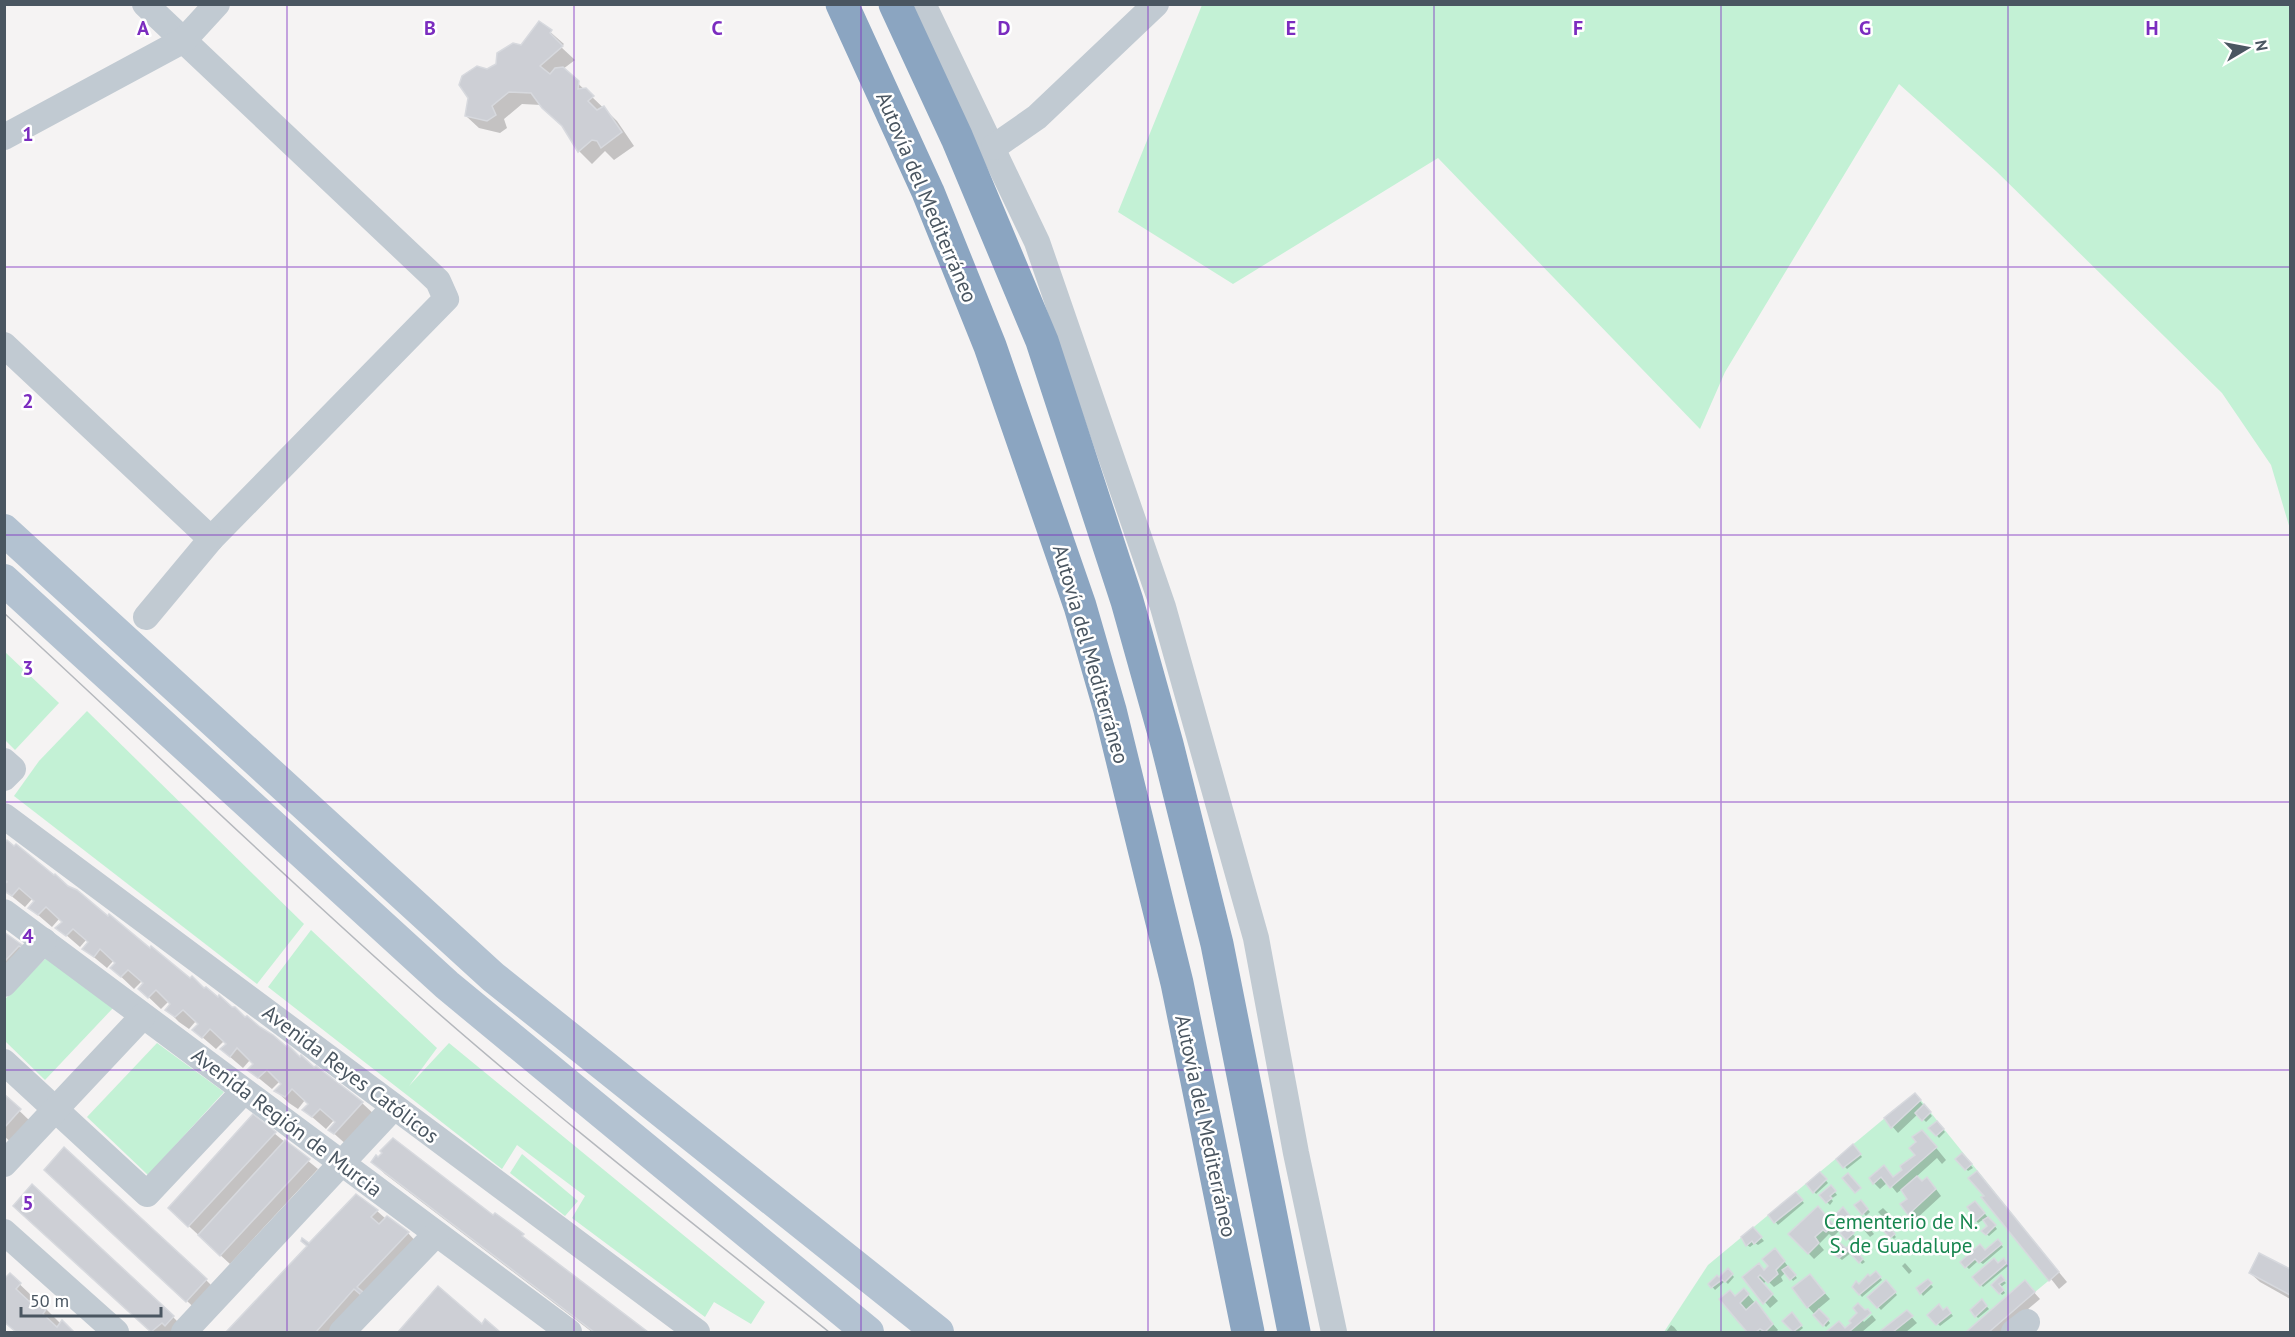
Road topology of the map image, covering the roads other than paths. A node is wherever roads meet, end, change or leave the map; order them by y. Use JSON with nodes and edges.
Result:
{"nodes":[{"id":1,"x":145,"y":4,"type":"edge"},
{"id":2,"x":218,"y":4,"type":"edge"},
{"id":3,"x":842,"y":4,"type":"edge"},
{"id":4,"x":895,"y":4,"type":"edge"},
{"id":5,"x":923,"y":4,"type":"edge"},
{"id":6,"x":1156,"y":4,"type":"edge"},
{"id":7,"x":184,"y":40,"type":"junction"},
{"id":8,"x":4,"y":137,"type":"edge"},
{"id":9,"x":994,"y":147,"type":"junction"},
{"id":10,"x":4,"y":345,"type":"edge"},
{"id":11,"x":4,"y":530,"type":"edge"},
{"id":12,"x":211,"y":539,"type":"junction"},
{"id":13,"x":4,"y":580,"type":"edge"},
{"id":14,"x":146,"y":617,"type":"dead end"},
{"id":15,"x":4,"y":816,"type":"edge"},
{"id":16,"x":4,"y":912,"type":"edge"},
{"id":17,"x":44,"y":941,"type":"junction"},
{"id":18,"x":4,"y":984,"type":"edge"},
{"id":19,"x":143,"y":1016,"type":"junction"},
{"id":20,"x":4,"y":1062,"type":"edge"},
{"id":21,"x":244,"y":1091,"type":"junction"},
{"id":22,"x":394,"y":1107,"type":"junction"},
{"id":23,"x":56,"y":1109,"type":"junction"},
{"id":24,"x":342,"y":1163,"type":"junction"},
{"id":25,"x":4,"y":1164,"type":"edge"},
{"id":26,"x":4,"y":1232,"type":"edge"},
{"id":27,"x":436,"y":1234,"type":"junction"},
{"id":28,"x":116,"y":1332,"type":"edge"},
{"id":29,"x":184,"y":1332,"type":"edge"},
{"id":30,"x":342,"y":1332,"type":"edge"},
{"id":31,"x":569,"y":1332,"type":"edge"},
{"id":32,"x":697,"y":1332,"type":"edge"},
{"id":33,"x":868,"y":1332,"type":"edge"},
{"id":34,"x":938,"y":1332,"type":"edge"},
{"id":35,"x":1248,"y":1332,"type":"edge"},
{"id":36,"x":1294,"y":1332,"type":"edge"},
{"id":37,"x":1334,"y":1332,"type":"edge"}],
"edges":[{"from":1,"to":7,"type":"street"},
{"from":2,"to":7,"type":"street"},
{"from":3,"to":35,"type":"highway","name":"Autovía del Mediterráneo"},
{"from":4,"to":36,"type":"highway"},
{"from":5,"to":9,"type":"street"},
{"from":6,"to":9,"type":"street"},
{"from":7,"to":8,"type":"street"},
{"from":7,"to":12,"type":"street"},
{"from":9,"to":37,"type":"street"},
{"from":10,"to":12,"type":"street"},
{"from":11,"to":34,"type":"main road"},
{"from":12,"to":14,"type":"street"},
{"from":13,"to":33,"type":"main road"},
{"from":15,"to":22,"type":"street","name":"Avenida Reyes Católicos"},
{"from":16,"to":17,"type":"street","name":"Avenida Región de Murcia"},
{"from":17,"to":18,"type":"street"},
{"from":17,"to":19,"type":"street","name":"Avenida Región de Murcia"},
{"from":19,"to":21,"type":"street","name":"Avenida Región de Murcia"},
{"from":19,"to":23,"type":"street"},
{"from":20,"to":23,"type":"street"},
{"from":21,"to":23,"type":"street"},
{"from":21,"to":24,"type":"street","name":"Avenida Región de Murcia"},
{"from":22,"to":24,"type":"street"},
{"from":22,"to":32,"type":"street","name":"Avenida Reyes Católicos"},
{"from":23,"to":25,"type":"street"},
{"from":24,"to":27,"type":"street","name":"Avenida Región de Murcia"},
{"from":24,"to":29,"type":"street"},
{"from":26,"to":28,"type":"street"},
{"from":27,"to":30,"type":"street"},
{"from":27,"to":31,"type":"street","name":"Avenida Región de Murcia"}]}
